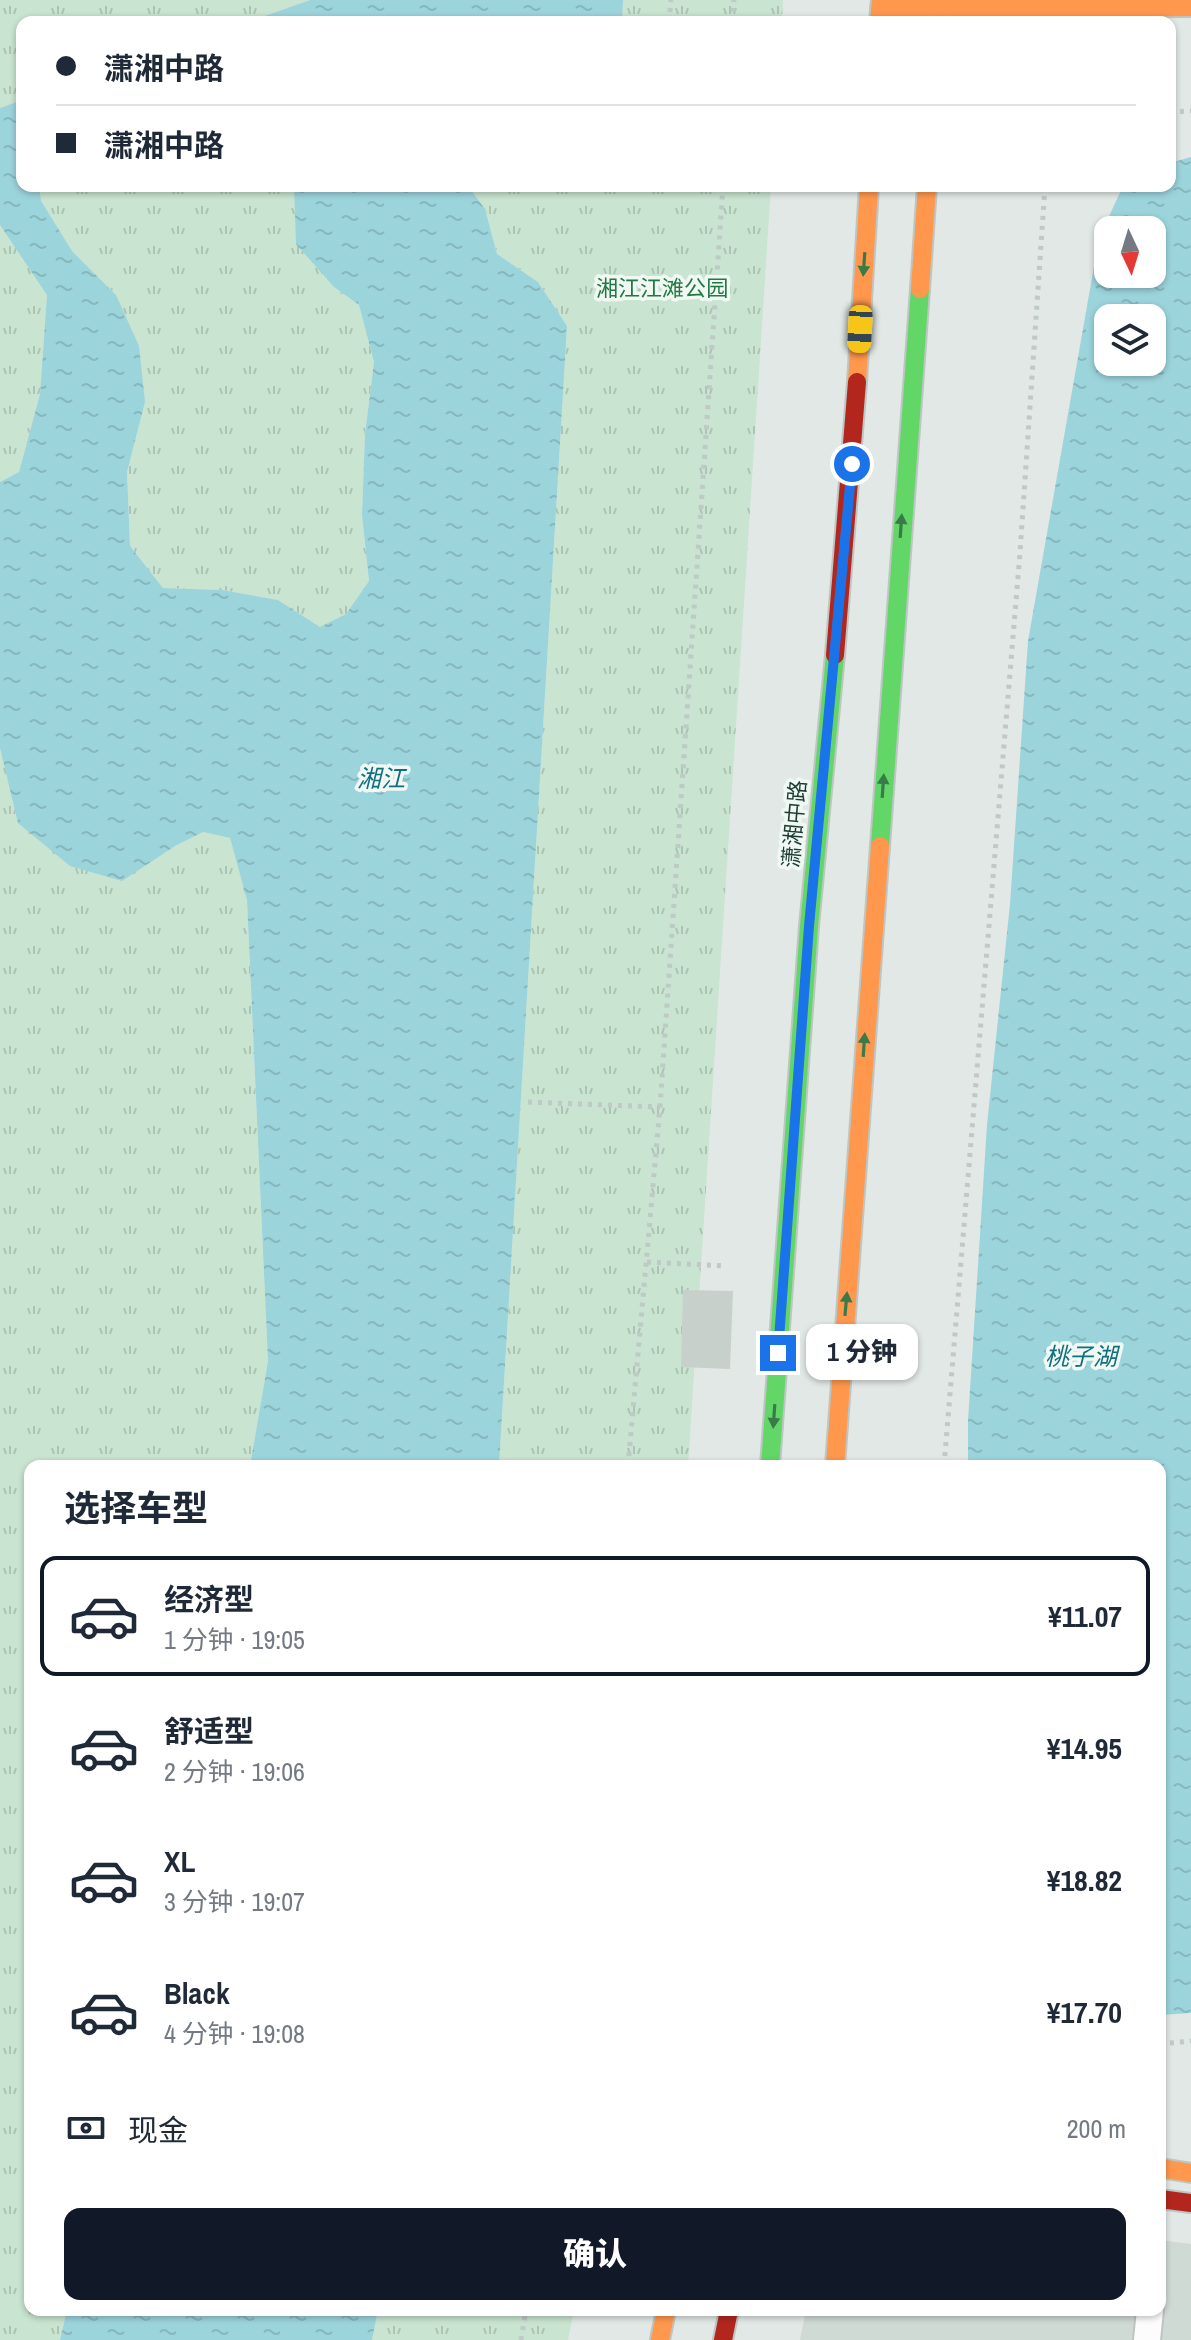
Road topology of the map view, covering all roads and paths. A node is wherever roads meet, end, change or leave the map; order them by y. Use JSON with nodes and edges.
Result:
{"nodes":[{"id":1,"x":1114,"y":7,"type":"junction"},
{"id":2,"x":1191,"y":7,"type":"edge"},
{"id":3,"x":880,"y":10,"type":"edge"},
{"id":4,"x":942,"y":11,"type":"edge"},
{"id":5,"x":1085,"y":16,"type":"edge"},
{"id":6,"x":723,"y":192,"type":"edge"},
{"id":7,"x":869,"y":192,"type":"edge"},
{"id":8,"x":927,"y":192,"type":"edge"},
{"id":9,"x":1045,"y":192,"type":"edge"},
{"id":10,"x":528,"y":1102,"type":"dead end"},
{"id":11,"x":660,"y":1107,"type":"junction"},
{"id":12,"x":647,"y":1262,"type":"junction"},
{"id":13,"x":725,"y":1266,"type":"dead end"},
{"id":14,"x":629,"y":1460,"type":"edge"},
{"id":15,"x":770,"y":1460,"type":"edge"},
{"id":16,"x":835,"y":1460,"type":"edge"},
{"id":17,"x":944,"y":1460,"type":"edge"},
{"id":18,"x":1191,"y":2041,"type":"edge"},
{"id":19,"x":1166,"y":2043,"type":"edge"},
{"id":20,"x":1166,"y":2169,"type":"edge"},
{"id":21,"x":1191,"y":2173,"type":"edge"},
{"id":22,"x":1191,"y":2203,"type":"edge"},
{"id":23,"x":1166,"y":2206,"type":"edge"},
{"id":24,"x":525,"y":2316,"type":"edge"},
{"id":25,"x":665,"y":2316,"type":"edge"},
{"id":26,"x":728,"y":2316,"type":"edge"},
{"id":27,"x":1149,"y":2316,"type":"edge"},
{"id":28,"x":521,"y":2340,"type":"edge"},
{"id":29,"x":660,"y":2340,"type":"edge"},
{"id":30,"x":723,"y":2340,"type":"edge"},
{"id":31,"x":1147,"y":2340,"type":"edge"}],
"edges":[{"from":1,"to":2,"type":"main road"},
{"from":1,"to":4,"type":"main road"},
{"from":1,"to":5,"type":"main road"},
{"from":3,"to":4,"type":"main road"},
{"from":6,"to":11,"type":"path"},
{"from":7,"to":15,"type":"main road","name":"潇湘中路","one_way":true},
{"from":16,"to":8,"type":"main road","one_way":true},
{"from":9,"to":17,"type":"path"},
{"from":10,"to":11,"type":"path"},
{"from":11,"to":12,"type":"path"},
{"from":12,"to":13,"type":"path"},
{"from":12,"to":14,"type":"path"},
{"from":18,"to":19,"type":"path"},
{"from":20,"to":21,"type":"main road"},
{"from":22,"to":23,"type":"main road"},
{"from":24,"to":28,"type":"path"},
{"from":25,"to":29,"type":"main road"},
{"from":26,"to":30,"type":"main road"},
{"from":27,"to":31,"type":"street"}]}
